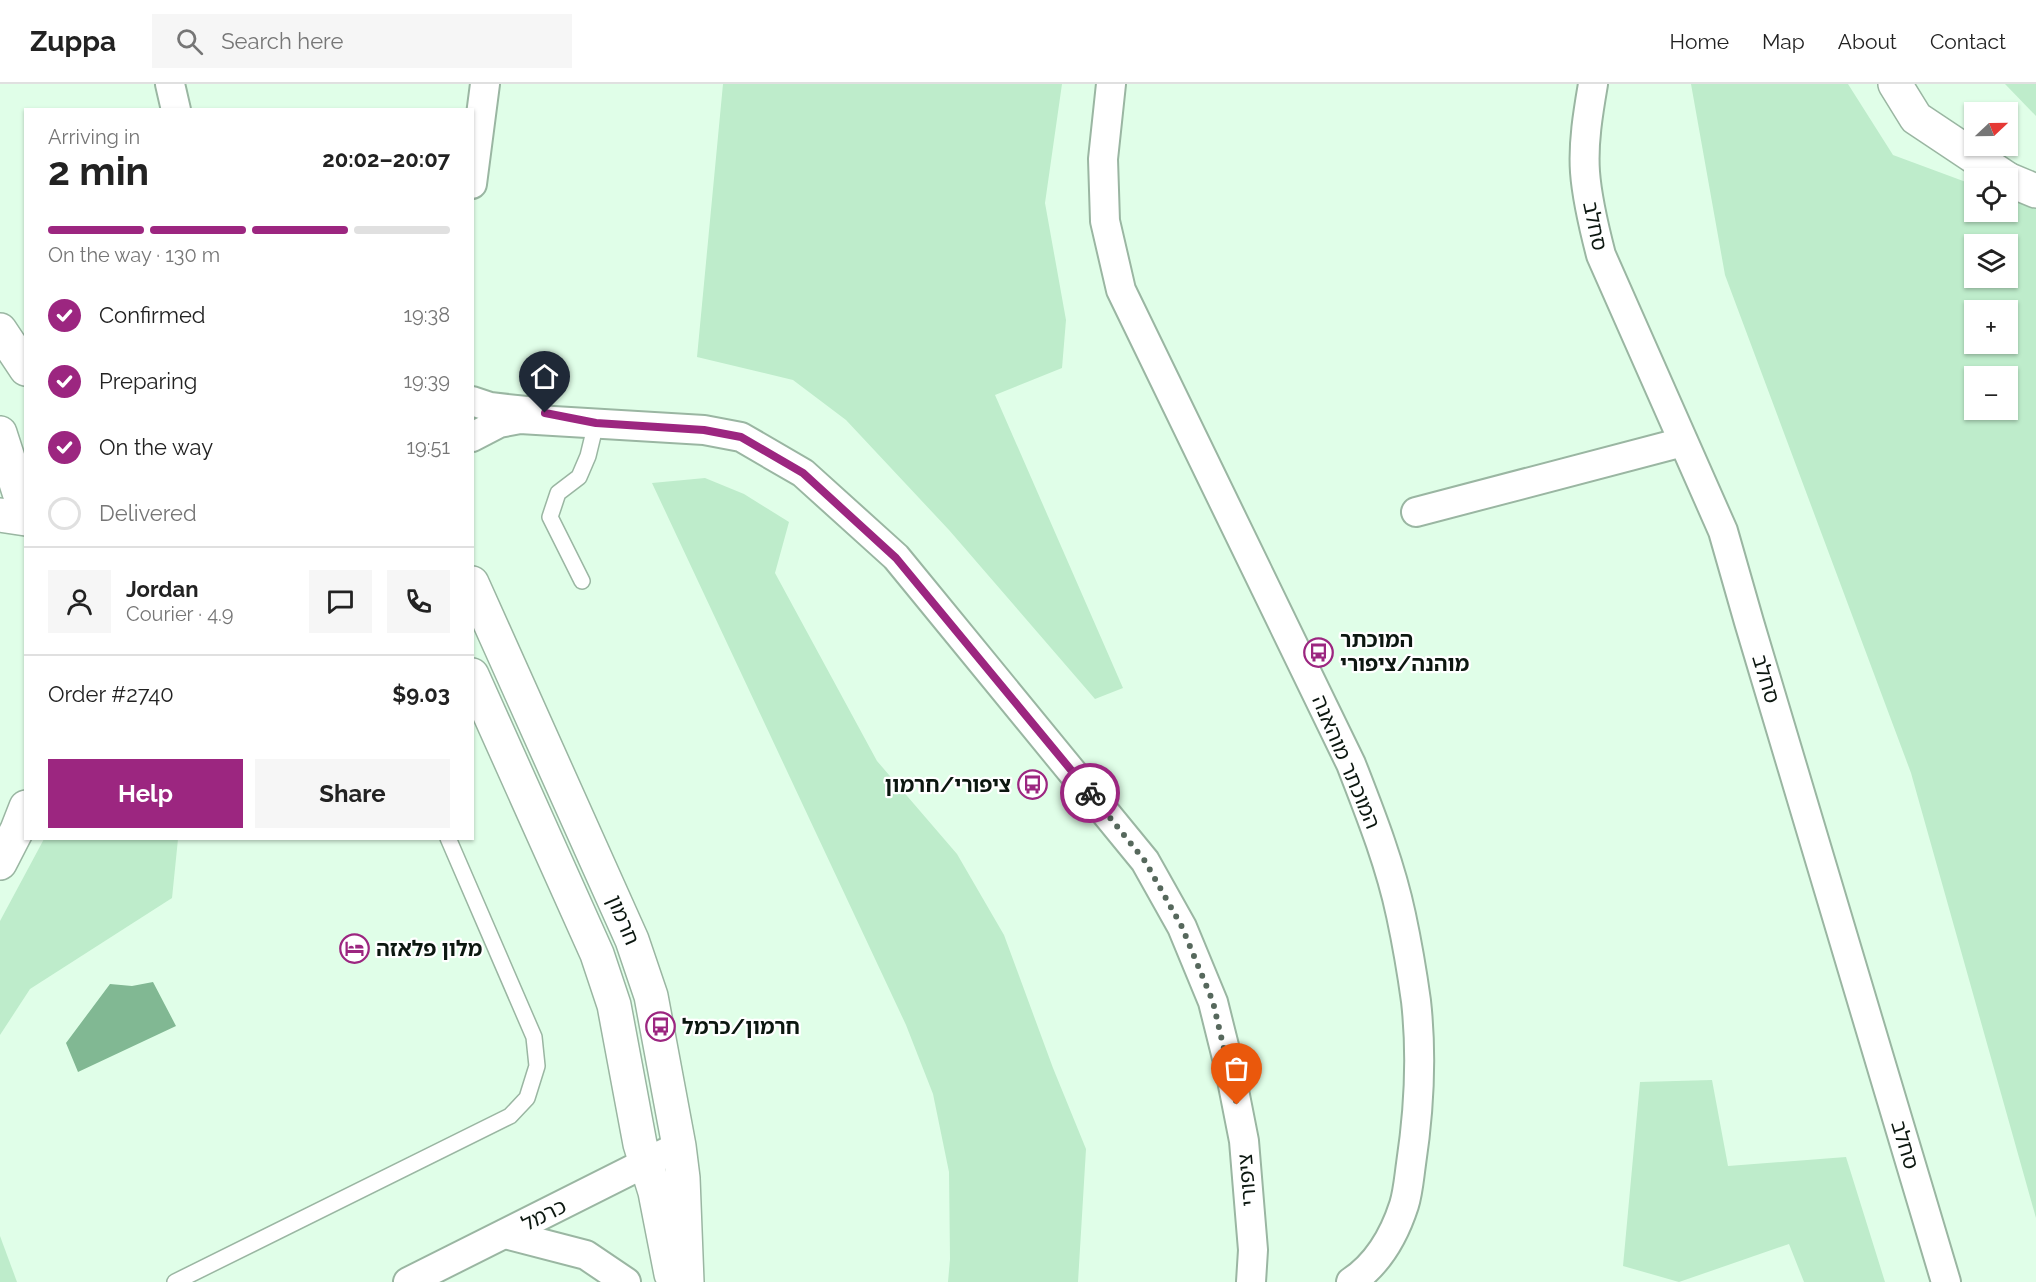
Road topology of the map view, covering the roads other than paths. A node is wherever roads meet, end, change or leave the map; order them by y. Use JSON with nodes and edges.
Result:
{"nodes":[{"id":1,"x":170,"y":84,"type":"edge"},
{"id":2,"x":485,"y":84,"type":"edge"},
{"id":3,"x":1111,"y":84,"type":"edge"},
{"id":4,"x":1593,"y":84,"type":"edge"},
{"id":5,"x":1894,"y":84,"type":"edge"},
{"id":6,"x":176,"y":108,"type":"edge"},
{"id":7,"x":1990,"y":168,"type":"edge"},
{"id":8,"x":474,"y":169,"type":"edge"},
{"id":9,"x":2018,"y":184,"type":"edge"},
{"id":10,"x":2036,"y":191,"type":"edge"},
{"id":11,"x":0,"y":330,"type":"edge"},
{"id":12,"x":24,"y":366,"type":"edge"},
{"id":13,"x":474,"y":402,"type":"edge"},
{"id":14,"x":596,"y":423,"type":"junction"},
{"id":15,"x":474,"y":436,"type":"edge"},
{"id":16,"x":1683,"y":442,"type":"junction"},
{"id":17,"x":8,"y":454,"type":"edge"},
{"id":18,"x":24,"y":507,"type":"edge"},
{"id":19,"x":1416,"y":512,"type":"dead end"},
{"id":20,"x":0,"y":514,"type":"edge"},
{"id":21,"x":24,"y":519,"type":"edge"},
{"id":22,"x":582,"y":581,"type":"dead end"},
{"id":23,"x":474,"y":587,"type":"edge"},
{"id":24,"x":474,"y":679,"type":"edge"},
{"id":25,"x":24,"y":812,"type":"edge"},
{"id":26,"x":449,"y":840,"type":"edge"},
{"id":27,"x":0,"y":863,"type":"edge"},
{"id":28,"x":679,"y":1146,"type":"junction"},
{"id":29,"x":646,"y":1164,"type":"junction"},
{"id":30,"x":505,"y":1234,"type":"junction"},
{"id":31,"x":176,"y":1282,"type":"edge"},
{"id":32,"x":408,"y":1282,"type":"edge"},
{"id":33,"x":626,"y":1282,"type":"edge"},
{"id":34,"x":672,"y":1282,"type":"edge"},
{"id":35,"x":687,"y":1282,"type":"edge"},
{"id":36,"x":1251,"y":1282,"type":"edge"},
{"id":37,"x":1351,"y":1282,"type":"edge"},
{"id":38,"x":1946,"y":1282,"type":"edge"}],
"edges":[{"from":1,"to":6,"type":"street"},
{"from":2,"to":8,"type":"street"},
{"from":3,"to":37,"type":"street","name":"המוכתר מוהאנה"},
{"from":4,"to":16,"type":"street","name":"סחלב"},
{"from":5,"to":7,"type":"main road"},
{"from":9,"to":10,"type":"main road"},
{"from":11,"to":12,"type":"main road"},
{"from":13,"to":14,"type":"street","name":"ציפורי"},
{"from":14,"to":15,"type":"street","name":"ציפורי"},
{"from":14,"to":22,"type":"lane"},
{"from":14,"to":36,"type":"street","name":"ציפורי"},
{"from":16,"to":19,"type":"street"},
{"from":16,"to":38,"type":"street","name":"סחלב"},
{"from":17,"to":18,"type":"main road"},
{"from":20,"to":21,"type":"main road"},
{"from":23,"to":28,"type":"main road","name":"חרמון"},
{"from":24,"to":29,"type":"main road","name":"חרמון"},
{"from":25,"to":27,"type":"main road"},
{"from":26,"to":31,"type":"lane"},
{"from":28,"to":29,"type":"street","name":"כרמל"},
{"from":28,"to":35,"type":"main road","name":"חרמון"},
{"from":29,"to":30,"type":"street","name":"כרמל"},
{"from":29,"to":34,"type":"main road","name":"חרמון"},
{"from":30,"to":32,"type":"street","name":"כרמל"},
{"from":30,"to":33,"type":"street"}]}
